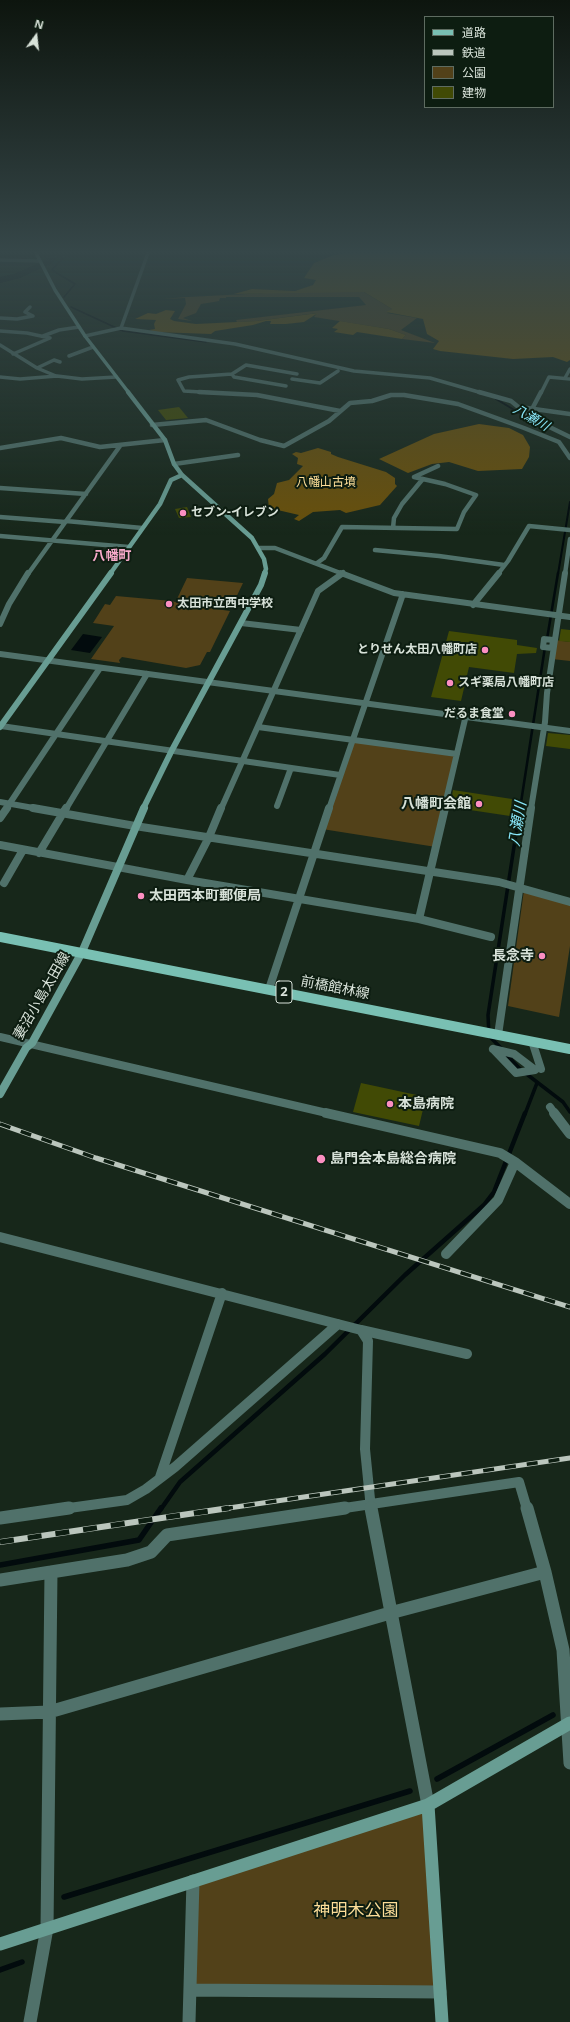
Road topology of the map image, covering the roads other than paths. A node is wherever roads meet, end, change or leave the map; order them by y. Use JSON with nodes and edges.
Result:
{"nodes":[{"id":1,"x":3,"y":347,"type":"edge"},
{"id":2,"x":28,"y":347,"type":"edge"},
{"id":3,"x":92,"y":347,"type":"edge"},
{"id":4,"x":93,"y":347,"type":"edge"},
{"id":5,"x":250,"y":347,"type":"edge"},
{"id":6,"x":13,"y":354,"type":"junction"},
{"id":7,"x":69,"y":356,"type":"dead end"},
{"id":8,"x":60,"y":362,"type":"dead end"},
{"id":9,"x":37,"y":368,"type":"junction"},
{"id":10,"x":570,"y":369,"type":"edge"},
{"id":11,"x":338,"y":371,"type":"dead end"},
{"id":12,"x":232,"y":374,"type":"junction"},
{"id":13,"x":57,"y":376,"type":"junction"},
{"id":14,"x":0,"y":377,"type":"edge"},
{"id":15,"x":116,"y":377,"type":"junction"},
{"id":16,"x":292,"y":379,"type":"junction"},
{"id":17,"x":568,"y":379,"type":"edge"},
{"id":18,"x":286,"y":386,"type":"junction"},
{"id":19,"x":274,"y":398,"type":"junction"},
{"id":20,"x":521,"y":407,"type":"junction"},
{"id":21,"x":532,"y":409,"type":"junction"},
{"id":22,"x":340,"y":411,"type":"junction"},
{"id":23,"x":570,"y":414,"type":"edge"},
{"id":24,"x":152,"y":425,"type":"junction"},
{"id":25,"x":570,"y":437,"type":"edge"},
{"id":26,"x":164,"y":440,"type":"junction"},
{"id":27,"x":120,"y":446,"type":"junction"},
{"id":28,"x":0,"y":448,"type":"edge"},
{"id":29,"x":238,"y":455,"type":"dead end"},
{"id":30,"x":570,"y":458,"type":"edge"},
{"id":31,"x":174,"y":464,"type":"junction"},
{"id":32,"x":438,"y":466,"type":"dead end"},
{"id":33,"x":182,"y":475,"type":"junction"},
{"id":34,"x":422,"y":480,"type":"junction"},
{"id":35,"x":0,"y":488,"type":"edge"},
{"id":36,"x":86,"y":494,"type":"junction"},
{"id":37,"x":0,"y":516,"type":"edge"},
{"id":38,"x":66,"y":522,"type":"junction"},
{"id":39,"x":142,"y":528,"type":"junction"},
{"id":40,"x":393,"y":528,"type":"junction"},
{"id":41,"x":569,"y":530,"type":"edge"},
{"id":42,"x":0,"y":536,"type":"edge"},
{"id":43,"x":570,"y":539,"type":"edge"},
{"id":44,"x":52,"y":540,"type":"junction"},
{"id":45,"x":129,"y":547,"type":"junction"},
{"id":46,"x":259,"y":548,"type":"junction"},
{"id":47,"x":376,"y":550,"type":"dead end"},
{"id":48,"x":569,"y":551,"type":"edge"},
{"id":49,"x":317,"y":564,"type":"junction"},
{"id":50,"x":504,"y":565,"type":"junction"},
{"id":51,"x":344,"y":573,"type":"junction"},
{"id":52,"x":403,"y":594,"type":"junction"},
{"id":53,"x":473,"y":605,"type":"junction"},
{"id":54,"x":558,"y":616,"type":"junction"},
{"id":55,"x":570,"y":617,"type":"edge"},
{"id":56,"x":241,"y":623,"type":"junction"},
{"id":57,"x":0,"y":624,"type":"edge"},
{"id":58,"x":301,"y":630,"type":"junction"},
{"id":59,"x":0,"y":654,"type":"edge"},
{"id":60,"x":47,"y":661,"type":"junction"},
{"id":61,"x":100,"y":668,"type":"junction"},
{"id":62,"x":147,"y":674,"type":"junction"},
{"id":63,"x":210,"y":682,"type":"junction"},
{"id":64,"x":274,"y":691,"type":"junction"},
{"id":65,"x":365,"y":703,"type":"junction"},
{"id":66,"x":466,"y":715,"type":"junction"},
{"id":67,"x":0,"y":726,"type":"edge"},
{"id":68,"x":258,"y":727,"type":"junction"},
{"id":69,"x":543,"y":727,"type":"junction"},
{"id":70,"x":570,"y":730,"type":"edge"},
{"id":71,"x":56,"y":734,"type":"junction"},
{"id":72,"x":352,"y":740,"type":"junction"},
{"id":73,"x":106,"y":741,"type":"junction"},
{"id":74,"x":172,"y":750,"type":"junction"},
{"id":75,"x":457,"y":754,"type":"junction"},
{"id":76,"x":242,"y":760,"type":"junction"},
{"id":77,"x":292,"y":768,"type":"junction"},
{"id":78,"x":340,"y":775,"type":"junction"},
{"id":79,"x":0,"y":802,"type":"edge"},
{"id":80,"x":10,"y":804,"type":"junction"},
{"id":81,"x":277,"y":806,"type":"dead end"},
{"id":82,"x":63,"y":813,"type":"junction"},
{"id":83,"x":0,"y":818,"type":"edge"},
{"id":84,"x":135,"y":826,"type":"junction"},
{"id":85,"x":209,"y":838,"type":"junction"},
{"id":86,"x":0,"y":845,"type":"edge"},
{"id":87,"x":23,"y":850,"type":"junction"},
{"id":88,"x":314,"y":852,"type":"junction"},
{"id":89,"x":39,"y":853,"type":"junction"},
{"id":90,"x":117,"y":867,"type":"junction"},
{"id":91,"x":431,"y":871,"type":"junction"},
{"id":92,"x":187,"y":880,"type":"junction"},
{"id":93,"x":4,"y":883,"type":"dead end"},
{"id":94,"x":519,"y":886,"type":"junction"},
{"id":95,"x":298,"y":900,"type":"junction"},
{"id":96,"x":570,"y":902,"type":"edge"},
{"id":97,"x":420,"y":919,"type":"junction"},
{"id":98,"x":0,"y":937,"type":"edge"},
{"id":99,"x":491,"y":937,"type":"dead end"},
{"id":100,"x":82,"y":952,"type":"junction"},
{"id":101,"x":269,"y":989,"type":"junction"},
{"id":102,"x":493,"y":1034,"type":"junction"},
{"id":103,"x":0,"y":1037,"type":"edge"},
{"id":104,"x":532,"y":1041,"type":"junction"},
{"id":105,"x":32,"y":1043,"type":"junction"},
{"id":106,"x":570,"y":1049,"type":"edge"},
{"id":107,"x":541,"y":1069,"type":"dead end"},
{"id":108,"x":0,"y":1094,"type":"edge"},
{"id":109,"x":550,"y":1106,"type":"dead end"},
{"id":110,"x":570,"y":1134,"type":"edge"},
{"id":111,"x":515,"y":1162,"type":"junction"},
{"id":112,"x":570,"y":1204,"type":"edge"},
{"id":113,"x":0,"y":1237,"type":"edge"},
{"id":114,"x":446,"y":1254,"type":"dead end"},
{"id":115,"x":222,"y":1293,"type":"junction"},
{"id":116,"x":339,"y":1324,"type":"junction"},
{"id":117,"x":361,"y":1330,"type":"junction"},
{"id":118,"x":467,"y":1354,"type":"dead end"},
{"id":119,"x":160,"y":1477,"type":"junction"},
{"id":120,"x":370,"y":1505,"type":"junction"},
{"id":121,"x":0,"y":1518,"type":"edge"},
{"id":122,"x":51,"y":1572,"type":"junction"},
{"id":123,"x":545,"y":1572,"type":"junction"},
{"id":124,"x":0,"y":1580,"type":"edge"},
{"id":125,"x":390,"y":1612,"type":"junction"},
{"id":126,"x":49,"y":1712,"type":"junction"},
{"id":127,"x":0,"y":1714,"type":"edge"},
{"id":128,"x":569,"y":1724,"type":"edge"},
{"id":129,"x":570,"y":1763,"type":"edge"},
{"id":130,"x":428,"y":1805,"type":"junction"},
{"id":131,"x":193,"y":1881,"type":"junction"},
{"id":132,"x":47,"y":1928,"type":"junction"},
{"id":133,"x":0,"y":1944,"type":"edge"},
{"id":134,"x":190,"y":1990,"type":"junction"},
{"id":135,"x":440,"y":1992,"type":"junction"},
{"id":136,"x":30,"y":2022,"type":"edge"},
{"id":137,"x":189,"y":2022,"type":"edge"},
{"id":138,"x":442,"y":2022,"type":"edge"}],
"edges":[{"from":1,"to":6,"type":"street"},
{"from":2,"to":6,"type":"street"},
{"from":3,"to":7,"type":"street"},
{"from":4,"to":15,"type":"street"},
{"from":5,"to":20,"type":"street"},
{"from":6,"to":9,"type":"street"},
{"from":8,"to":9,"type":"street"},
{"from":9,"to":13,"type":"street"},
{"from":10,"to":17,"type":"street"},
{"from":11,"to":16,"type":"street"},
{"from":12,"to":16,"type":"street"},
{"from":12,"to":18,"type":"street"},
{"from":12,"to":19,"type":"street"},
{"from":13,"to":14,"type":"street"},
{"from":13,"to":15,"type":"street"},
{"from":15,"to":24,"type":"street"},
{"from":16,"to":18,"type":"street"},
{"from":17,"to":21,"type":"street"},
{"from":18,"to":19,"type":"street"},
{"from":19,"to":22,"type":"street"},
{"from":20,"to":21,"type":"street"},
{"from":20,"to":25,"type":"street"},
{"from":21,"to":23,"type":"street"},
{"from":22,"to":24,"type":"street"},
{"from":22,"to":30,"type":"street"},
{"from":24,"to":26,"type":"street"},
{"from":26,"to":27,"type":"street"},
{"from":26,"to":31,"type":"street"},
{"from":27,"to":28,"type":"street"},
{"from":27,"to":36,"type":"street"},
{"from":29,"to":31,"type":"street"},
{"from":31,"to":33,"type":"street"},
{"from":32,"to":34,"type":"street"},
{"from":33,"to":39,"type":"street"},
{"from":33,"to":46,"type":"street"},
{"from":34,"to":40,"type":"street"},
{"from":34,"to":40,"type":"street"},
{"from":35,"to":36,"type":"street"},
{"from":36,"to":38,"type":"street"},
{"from":37,"to":38,"type":"street"},
{"from":38,"to":39,"type":"street"},
{"from":38,"to":44,"type":"street"},
{"from":39,"to":45,"type":"street"},
{"from":40,"to":49,"type":"street"},
{"from":41,"to":50,"type":"street"},
{"from":42,"to":44,"type":"street"},
{"from":43,"to":48,"type":"street"},
{"from":44,"to":45,"type":"street"},
{"from":44,"to":57,"type":"street"},
{"from":45,"to":60,"type":"street"},
{"from":46,"to":49,"type":"street"},
{"from":46,"to":56,"type":"street","name":"妻沼小島太田線"},
{"from":47,"to":50,"type":"street"},
{"from":48,"to":54,"type":"street"},
{"from":49,"to":51,"type":"street"},
{"from":50,"to":53,"type":"street"},
{"from":51,"to":52,"type":"street"},
{"from":51,"to":58,"type":"street"},
{"from":52,"to":53,"type":"street"},
{"from":52,"to":65,"type":"street"},
{"from":53,"to":54,"type":"street"},
{"from":54,"to":55,"type":"street"},
{"from":54,"to":69,"type":"street"},
{"from":56,"to":58,"type":"street"},
{"from":56,"to":63,"type":"street","name":"妻沼小島太田線"},
{"from":58,"to":64,"type":"street"},
{"from":59,"to":60,"type":"street"},
{"from":60,"to":61,"type":"street"},
{"from":60,"to":67,"type":"street"},
{"from":61,"to":62,"type":"street"},
{"from":61,"to":71,"type":"street"},
{"from":62,"to":63,"type":"street"},
{"from":62,"to":73,"type":"street"},
{"from":63,"to":64,"type":"street"},
{"from":63,"to":74,"type":"street","name":"妻沼小島太田線"},
{"from":64,"to":65,"type":"street"},
{"from":64,"to":68,"type":"street"},
{"from":65,"to":66,"type":"street"},
{"from":65,"to":72,"type":"street"},
{"from":66,"to":69,"type":"street"},
{"from":66,"to":75,"type":"street"},
{"from":67,"to":71,"type":"street"},
{"from":68,"to":72,"type":"street"},
{"from":68,"to":76,"type":"street"},
{"from":69,"to":70,"type":"street"},
{"from":69,"to":94,"type":"street"},
{"from":71,"to":73,"type":"street"},
{"from":71,"to":80,"type":"street"},
{"from":72,"to":75,"type":"street"},
{"from":72,"to":78,"type":"street"},
{"from":73,"to":74,"type":"street"},
{"from":73,"to":82,"type":"street"},
{"from":74,"to":76,"type":"street"},
{"from":74,"to":84,"type":"street","name":"妻沼小島太田線"},
{"from":75,"to":91,"type":"street"},
{"from":76,"to":77,"type":"street"},
{"from":76,"to":85,"type":"street"},
{"from":77,"to":78,"type":"street"},
{"from":77,"to":81,"type":"street"},
{"from":78,"to":88,"type":"street"},
{"from":79,"to":80,"type":"street"},
{"from":80,"to":82,"type":"street"},
{"from":80,"to":83,"type":"street"},
{"from":82,"to":84,"type":"street"},
{"from":82,"to":89,"type":"street"},
{"from":84,"to":85,"type":"street"},
{"from":84,"to":90,"type":"street","name":"妻沼小島太田線"},
{"from":85,"to":88,"type":"street"},
{"from":85,"to":92,"type":"street"},
{"from":86,"to":87,"type":"street"},
{"from":87,"to":89,"type":"street"},
{"from":87,"to":93,"type":"street"},
{"from":88,"to":91,"type":"street"},
{"from":88,"to":95,"type":"street"},
{"from":89,"to":90,"type":"street"},
{"from":90,"to":92,"type":"street"},
{"from":90,"to":100,"type":"street","name":"妻沼小島太田線"},
{"from":91,"to":94,"type":"street"},
{"from":91,"to":97,"type":"street"},
{"from":92,"to":95,"type":"street"},
{"from":94,"to":96,"type":"street"},
{"from":94,"to":102,"type":"street"},
{"from":95,"to":97,"type":"street"},
{"from":95,"to":101,"type":"street"},
{"from":97,"to":99,"type":"street"},
{"from":98,"to":100,"type":"main road","name":"前橋館林線","number":"2"},
{"from":100,"to":101,"type":"main road","name":"前橋館林線","number":"2"},
{"from":100,"to":105,"type":"street","name":"妻沼小島太田線"},
{"from":101,"to":102,"type":"main road","name":"前橋館林線","number":"2"},
{"from":102,"to":104,"type":"main road","name":"前橋館林線","number":"2"},
{"from":103,"to":105,"type":"street"},
{"from":104,"to":106,"type":"main road","name":"前橋館林線","number":"2"},
{"from":104,"to":107,"type":"street"},
{"from":105,"to":108,"type":"street","name":"妻沼小島太田線"},
{"from":105,"to":111,"type":"street"},
{"from":109,"to":110,"type":"street"},
{"from":111,"to":112,"type":"street"},
{"from":111,"to":114,"type":"street"},
{"from":113,"to":115,"type":"street"},
{"from":115,"to":116,"type":"street"},
{"from":115,"to":119,"type":"street"},
{"from":116,"to":117,"type":"street"},
{"from":116,"to":119,"type":"street"},
{"from":117,"to":118,"type":"street"},
{"from":117,"to":120,"type":"street"},
{"from":119,"to":121,"type":"street"},
{"from":120,"to":122,"type":"street"},
{"from":120,"to":123,"type":"street"},
{"from":120,"to":125,"type":"street"},
{"from":122,"to":124,"type":"street"},
{"from":122,"to":126,"type":"street"},
{"from":123,"to":125,"type":"street"},
{"from":123,"to":128,"type":"street"},
{"from":125,"to":126,"type":"street"},
{"from":125,"to":130,"type":"street"},
{"from":126,"to":127,"type":"street"},
{"from":126,"to":132,"type":"street"},
{"from":128,"to":129,"type":"street"},
{"from":128,"to":130,"type":"street"},
{"from":130,"to":131,"type":"street"},
{"from":130,"to":135,"type":"street"},
{"from":131,"to":132,"type":"street"},
{"from":131,"to":134,"type":"street"},
{"from":132,"to":133,"type":"street"},
{"from":132,"to":136,"type":"street"},
{"from":134,"to":135,"type":"street"},
{"from":134,"to":137,"type":"street"},
{"from":135,"to":138,"type":"street"}]}
